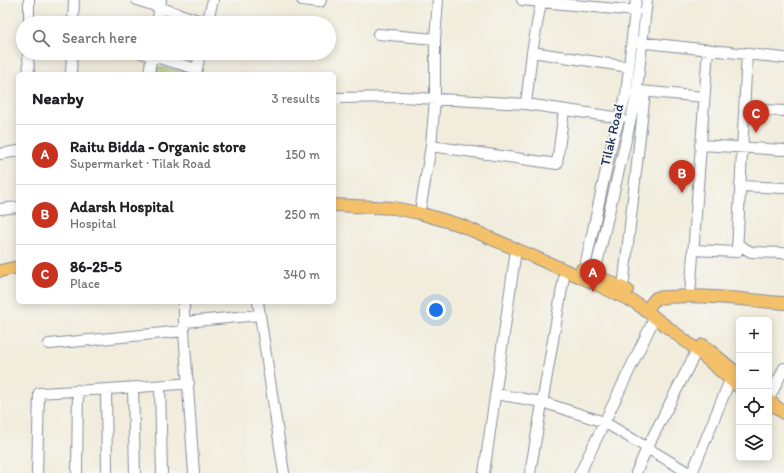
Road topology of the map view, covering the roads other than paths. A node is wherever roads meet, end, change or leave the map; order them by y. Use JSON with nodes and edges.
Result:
{"nodes":[{"id":1,"x":29,"y":0,"type":"edge"},
{"id":2,"x":74,"y":0,"type":"edge"},
{"id":3,"x":137,"y":0,"type":"edge"},
{"id":4,"x":213,"y":0,"type":"edge"},
{"id":5,"x":302,"y":0,"type":"edge"},
{"id":6,"x":320,"y":0,"type":"edge"},
{"id":7,"x":438,"y":0,"type":"edge"},
{"id":8,"x":522,"y":0,"type":"edge"},
{"id":9,"x":636,"y":0,"type":"edge"},
{"id":10,"x":647,"y":0,"type":"edge"},
{"id":11,"x":541,"y":2,"type":"junction"},
{"id":12,"x":161,"y":4,"type":"edge"},
{"id":13,"x":636,"y":12,"type":"junction"},
{"id":14,"x":29,"y":16,"type":"edge"},
{"id":15,"x":73,"y":16,"type":"edge"},
{"id":16,"x":158,"y":16,"type":"edge"},
{"id":17,"x":190,"y":16,"type":"edge"},
{"id":18,"x":209,"y":16,"type":"edge"},
{"id":19,"x":378,"y":34,"type":"dead end"},
{"id":20,"x":434,"y":39,"type":"junction"},
{"id":21,"x":638,"y":42,"type":"junction"},
{"id":22,"x":708,"y":49,"type":"junction"},
{"id":23,"x":532,"y":52,"type":"junction"},
{"id":24,"x":747,"y":54,"type":"junction"},
{"id":25,"x":784,"y":58,"type":"edge"},
{"id":26,"x":28,"y":60,"type":"edge"},
{"id":27,"x":72,"y":60,"type":"edge"},
{"id":28,"x":148,"y":60,"type":"edge"},
{"id":29,"x":165,"y":60,"type":"edge"},
{"id":30,"x":199,"y":60,"type":"edge"},
{"id":31,"x":629,"y":67,"type":"junction"},
{"id":32,"x":197,"y":71,"type":"edge"},
{"id":33,"x":29,"y":72,"type":"edge"},
{"id":34,"x":71,"y":72,"type":"edge"},
{"id":35,"x":149,"y":72,"type":"edge"},
{"id":36,"x":641,"y":91,"type":"junction"},
{"id":37,"x":704,"y":97,"type":"junction"},
{"id":38,"x":336,"y":98,"type":"edge"},
{"id":39,"x":435,"y":99,"type":"junction"},
{"id":40,"x":526,"y":104,"type":"junction"},
{"id":41,"x":744,"y":109,"type":"junction"},
{"id":42,"x":564,"y":110,"type":"junction"},
{"id":43,"x":784,"y":111,"type":"edge"},
{"id":44,"x":620,"y":118,"type":"junction"},
{"id":45,"x":700,"y":144,"type":"junction"},
{"id":46,"x":431,"y":146,"type":"junction"},
{"id":47,"x":742,"y":148,"type":"junction"},
{"id":48,"x":784,"y":150,"type":"edge"},
{"id":49,"x":16,"y":151,"type":"edge"},
{"id":50,"x":0,"y":154,"type":"edge"},
{"id":51,"x":740,"y":186,"type":"junction"},
{"id":52,"x":784,"y":188,"type":"edge"},
{"id":53,"x":336,"y":197,"type":"edge"},
{"id":54,"x":336,"y":205,"type":"edge"},
{"id":55,"x":421,"y":205,"type":"junction"},
{"id":56,"x":16,"y":207,"type":"edge"},
{"id":57,"x":0,"y":209,"type":"edge"},
{"id":58,"x":737,"y":244,"type":"junction"},
{"id":59,"x":516,"y":250,"type":"junction"},
{"id":60,"x":694,"y":250,"type":"junction"},
{"id":61,"x":784,"y":253,"type":"edge"},
{"id":62,"x":16,"y":267,"type":"edge"},
{"id":63,"x":0,"y":271,"type":"edge"},
{"id":64,"x":565,"y":271,"type":"junction"},
{"id":65,"x":16,"y":275,"type":"edge"},
{"id":66,"x":588,"y":277,"type":"junction"},
{"id":67,"x":0,"y":279,"type":"edge"},
{"id":68,"x":623,"y":288,"type":"junction"},
{"id":69,"x":690,"y":296,"type":"junction"},
{"id":70,"x":671,"y":297,"type":"junction"},
{"id":71,"x":784,"y":303,"type":"edge"},
{"id":72,"x":184,"y":304,"type":"edge"},
{"id":73,"x":258,"y":304,"type":"edge"},
{"id":74,"x":651,"y":310,"type":"junction"},
{"id":75,"x":784,"y":311,"type":"edge"},
{"id":76,"x":259,"y":316,"type":"junction"},
{"id":77,"x":185,"y":327,"type":"junction"},
{"id":78,"x":49,"y":344,"type":"dead end"},
{"id":79,"x":697,"y":350,"type":"junction"},
{"id":80,"x":784,"y":368,"type":"edge"},
{"id":81,"x":736,"y":381,"type":"edge"},
{"id":82,"x":189,"y":383,"type":"junction"},
{"id":83,"x":160,"y":386,"type":"junction"},
{"id":84,"x":106,"y":389,"type":"junction"},
{"id":85,"x":133,"y":389,"type":"junction"},
{"id":86,"x":78,"y":390,"type":"junction"},
{"id":87,"x":496,"y":394,"type":"junction"},
{"id":88,"x":772,"y":394,"type":"edge"},
{"id":89,"x":542,"y":402,"type":"junction"},
{"id":90,"x":772,"y":403,"type":"edge"},
{"id":91,"x":772,"y":413,"type":"edge"},
{"id":92,"x":784,"y":413,"type":"edge"},
{"id":93,"x":604,"y":422,"type":"junction"},
{"id":94,"x":784,"y":423,"type":"edge"},
{"id":95,"x":647,"y":448,"type":"junction"},
{"id":96,"x":37,"y":473,"type":"edge"},
{"id":97,"x":77,"y":473,"type":"edge"},
{"id":98,"x":106,"y":473,"type":"edge"},
{"id":99,"x":134,"y":473,"type":"edge"},
{"id":100,"x":162,"y":473,"type":"edge"},
{"id":101,"x":195,"y":473,"type":"edge"},
{"id":102,"x":284,"y":473,"type":"edge"},
{"id":103,"x":484,"y":473,"type":"edge"},
{"id":104,"x":530,"y":473,"type":"edge"},
{"id":105,"x":580,"y":473,"type":"edge"},
{"id":106,"x":636,"y":473,"type":"edge"},
{"id":107,"x":690,"y":473,"type":"edge"}],
"edges":[{"from":1,"to":14,"type":"street"},
{"from":2,"to":15,"type":"street"},
{"from":3,"to":12,"type":"street"},
{"from":4,"to":18,"type":"street"},
{"from":5,"to":6,"type":"street"},
{"from":7,"to":20,"type":"street"},
{"from":8,"to":11,"type":"street"},
{"from":9,"to":13,"type":"street","name":"Tilak Road"},
{"from":10,"to":21,"type":"street","name":"Tilak Road"},
{"from":11,"to":13,"type":"street"},
{"from":11,"to":23,"type":"street"},
{"from":12,"to":16,"type":"street"},
{"from":12,"to":17,"type":"street"},
{"from":13,"to":21,"type":"street","name":"Tilak Road"},
{"from":19,"to":20,"type":"street"},
{"from":20,"to":39,"type":"street"},
{"from":21,"to":22,"type":"street"},
{"from":21,"to":31,"type":"street","name":"Tilak Road"},
{"from":21,"to":36,"type":"street","name":"Tilak Road"},
{"from":22,"to":24,"type":"street"},
{"from":22,"to":37,"type":"street"},
{"from":23,"to":31,"type":"street"},
{"from":23,"to":40,"type":"street"},
{"from":24,"to":25,"type":"street"},
{"from":24,"to":41,"type":"street"},
{"from":26,"to":33,"type":"street"},
{"from":27,"to":34,"type":"street"},
{"from":28,"to":35,"type":"street"},
{"from":29,"to":32,"type":"street"},
{"from":30,"to":32,"type":"street"},
{"from":31,"to":44,"type":"street","name":"Tilak Road"},
{"from":36,"to":37,"type":"street"},
{"from":36,"to":66,"type":"street","name":"Tilak Road"},
{"from":36,"to":68,"type":"street"},
{"from":37,"to":45,"type":"street"},
{"from":38,"to":39,"type":"street"},
{"from":39,"to":40,"type":"street"},
{"from":39,"to":46,"type":"street"},
{"from":40,"to":42,"type":"street"},
{"from":41,"to":43,"type":"street"},
{"from":41,"to":47,"type":"street"},
{"from":42,"to":44,"type":"street"},
{"from":42,"to":46,"type":"street"},
{"from":44,"to":66,"type":"street","name":"Tilak Road"},
{"from":45,"to":47,"type":"street"},
{"from":45,"to":60,"type":"street"},
{"from":46,"to":55,"type":"street"},
{"from":47,"to":48,"type":"street"},
{"from":47,"to":51,"type":"street"},
{"from":49,"to":50,"type":"street"},
{"from":51,"to":52,"type":"street"},
{"from":51,"to":58,"type":"street"},
{"from":53,"to":55,"type":"main road"},
{"from":54,"to":59,"type":"main road"},
{"from":55,"to":66,"type":"main road"},
{"from":56,"to":57,"type":"street"},
{"from":58,"to":60,"type":"street"},
{"from":58,"to":61,"type":"street"},
{"from":59,"to":64,"type":"main road"},
{"from":59,"to":87,"type":"street"},
{"from":60,"to":69,"type":"street"},
{"from":62,"to":63,"type":"main road"},
{"from":64,"to":66,"type":"main road"},
{"from":64,"to":89,"type":"street"},
{"from":65,"to":67,"type":"main road"},
{"from":66,"to":68,"type":"main road"},
{"from":66,"to":74,"type":"main road"},
{"from":68,"to":74,"type":"main road"},
{"from":69,"to":70,"type":"main road"},
{"from":69,"to":71,"type":"main road"},
{"from":70,"to":74,"type":"main road"},
{"from":70,"to":75,"type":"main road"},
{"from":72,"to":77,"type":"street"},
{"from":73,"to":76,"type":"street"},
{"from":74,"to":79,"type":"main road"},
{"from":74,"to":81,"type":"main road"},
{"from":74,"to":93,"type":"street"},
{"from":76,"to":77,"type":"street"},
{"from":76,"to":102,"type":"street"},
{"from":77,"to":78,"type":"street"},
{"from":77,"to":82,"type":"street"},
{"from":79,"to":81,"type":"main road"},
{"from":79,"to":95,"type":"street"},
{"from":80,"to":88,"type":"street"},
{"from":81,"to":107,"type":"street"},
{"from":82,"to":83,"type":"street"},
{"from":82,"to":101,"type":"street"},
{"from":83,"to":85,"type":"street"},
{"from":83,"to":100,"type":"street"},
{"from":84,"to":85,"type":"street"},
{"from":84,"to":86,"type":"street"},
{"from":84,"to":98,"type":"street"},
{"from":85,"to":99,"type":"street"},
{"from":86,"to":96,"type":"street"},
{"from":86,"to":97,"type":"street"},
{"from":87,"to":89,"type":"street"},
{"from":87,"to":103,"type":"street"},
{"from":89,"to":93,"type":"street"},
{"from":89,"to":104,"type":"street"},
{"from":90,"to":92,"type":"main road"},
{"from":91,"to":94,"type":"main road"},
{"from":93,"to":95,"type":"street"},
{"from":93,"to":105,"type":"street"},
{"from":95,"to":106,"type":"street"},
{"from":95,"to":107,"type":"street"}]}
